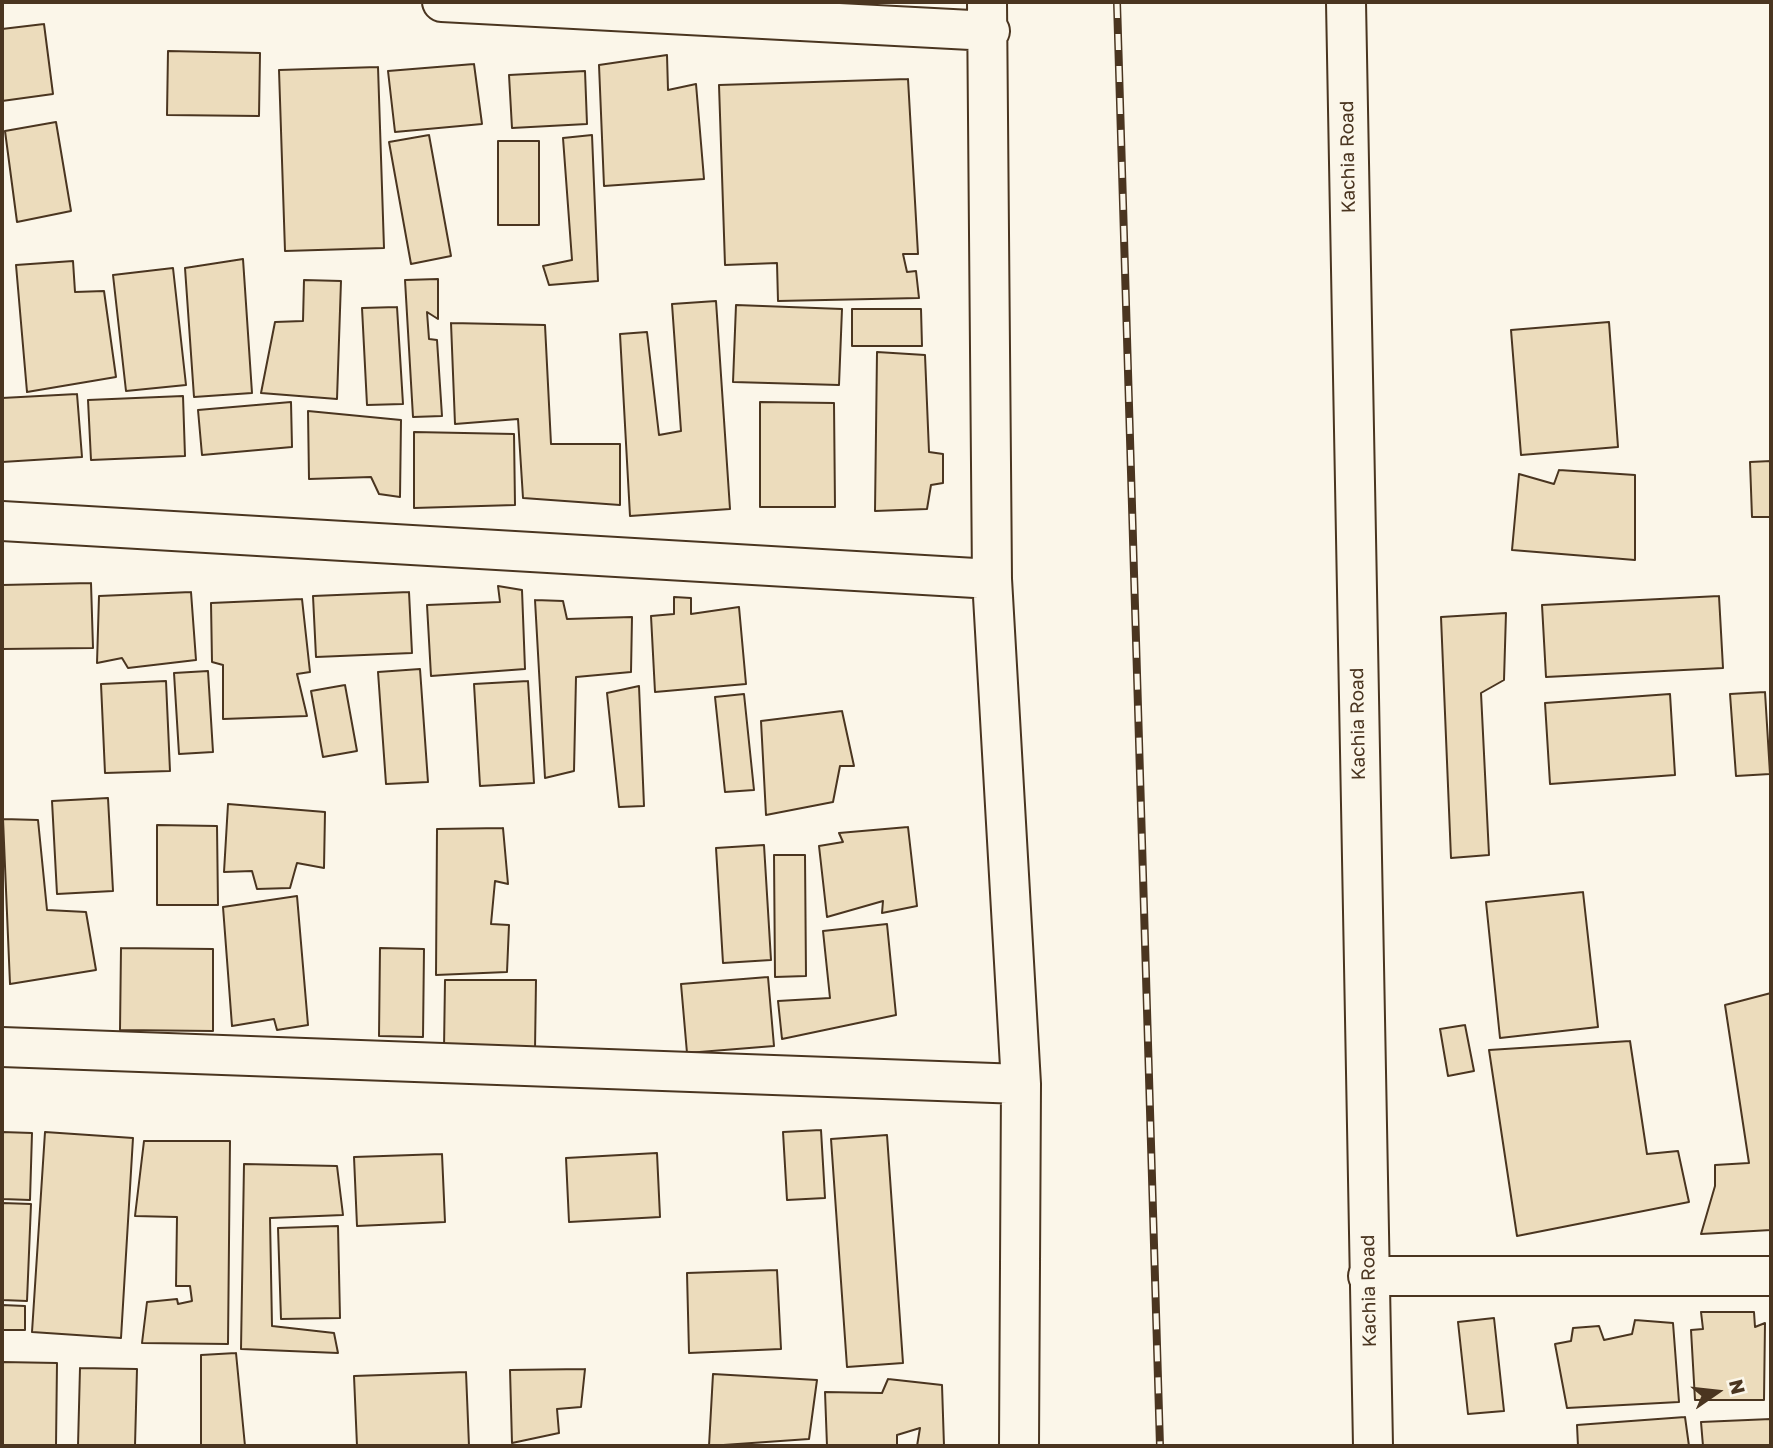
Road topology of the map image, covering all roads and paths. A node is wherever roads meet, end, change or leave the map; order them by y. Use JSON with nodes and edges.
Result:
{"nodes":[{"id":1,"x":442,"y":2,"type":"edge"},
{"id":2,"x":1346,"y":2,"type":"edge"},
{"id":3,"x":988,"y":16,"type":"edge"},
{"id":4,"x":2,"y":521,"type":"edge"},
{"id":5,"x":992,"y":579,"type":"junction"},
{"id":6,"x":2,"y":1047,"type":"edge"},
{"id":7,"x":1021,"y":1084,"type":"junction"},
{"id":8,"x":1368,"y":1276,"type":"junction"},
{"id":9,"x":1771,"y":1276,"type":"edge"},
{"id":10,"x":1019,"y":1446,"type":"edge"},
{"id":11,"x":1373,"y":1446,"type":"edge"}],
"edges":[{"from":1,"to":3,"type":"street"},
{"from":2,"to":8,"type":"street","name":"Kachia Road"},
{"from":3,"to":5,"type":"street"},
{"from":4,"to":5,"type":"street"},
{"from":5,"to":7,"type":"street"},
{"from":6,"to":7,"type":"street"},
{"from":7,"to":10,"type":"street"},
{"from":8,"to":9,"type":"street"},
{"from":8,"to":11,"type":"street","name":"Kachia Road"}]}
